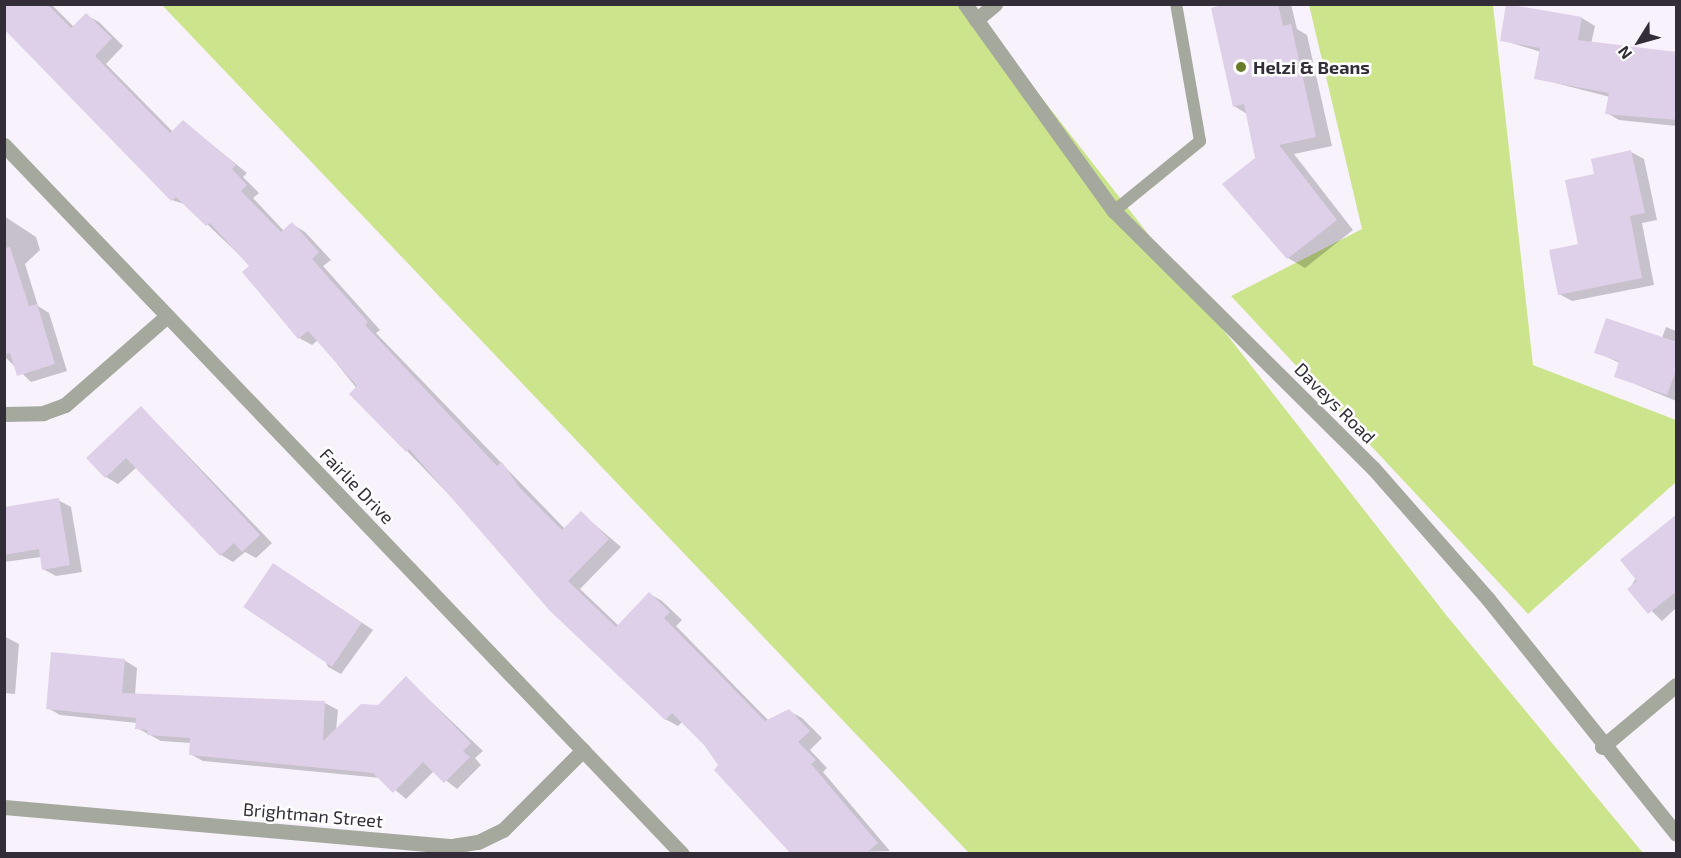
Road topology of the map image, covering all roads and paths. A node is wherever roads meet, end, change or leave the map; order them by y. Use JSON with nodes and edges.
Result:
{"nodes":[{"id":1,"x":965,"y":4,"type":"edge"},
{"id":2,"x":995,"y":4,"type":"edge"},
{"id":3,"x":1176,"y":4,"type":"edge"},
{"id":4,"x":976,"y":20,"type":"junction"},
{"id":5,"x":4,"y":145,"type":"edge"},
{"id":6,"x":1114,"y":211,"type":"junction"},
{"id":7,"x":167,"y":316,"type":"junction"},
{"id":8,"x":4,"y":414,"type":"edge"},
{"id":9,"x":1677,"y":685,"type":"edge"},
{"id":10,"x":1602,"y":747,"type":"junction"},
{"id":11,"x":583,"y":750,"type":"junction"},
{"id":12,"x":4,"y":807,"type":"edge"},
{"id":13,"x":1677,"y":834,"type":"edge"},
{"id":14,"x":682,"y":854,"type":"edge"}],
"edges":[{"from":1,"to":4,"type":"street","name":"Daveys Road"},
{"from":2,"to":4,"type":"street"},
{"from":3,"to":6,"type":"lane"},
{"from":4,"to":6,"type":"street","name":"Daveys Road"},
{"from":5,"to":7,"type":"street","name":"Fairlie Drive"},
{"from":6,"to":10,"type":"street","name":"Daveys Road"},
{"from":7,"to":8,"type":"street"},
{"from":7,"to":11,"type":"street","name":"Fairlie Drive"},
{"from":9,"to":10,"type":"street"},
{"from":10,"to":13,"type":"street","name":"Daveys Road"},
{"from":11,"to":12,"type":"street","name":"Brightman Street"},
{"from":11,"to":14,"type":"street","name":"Fairlie Drive"}]}
